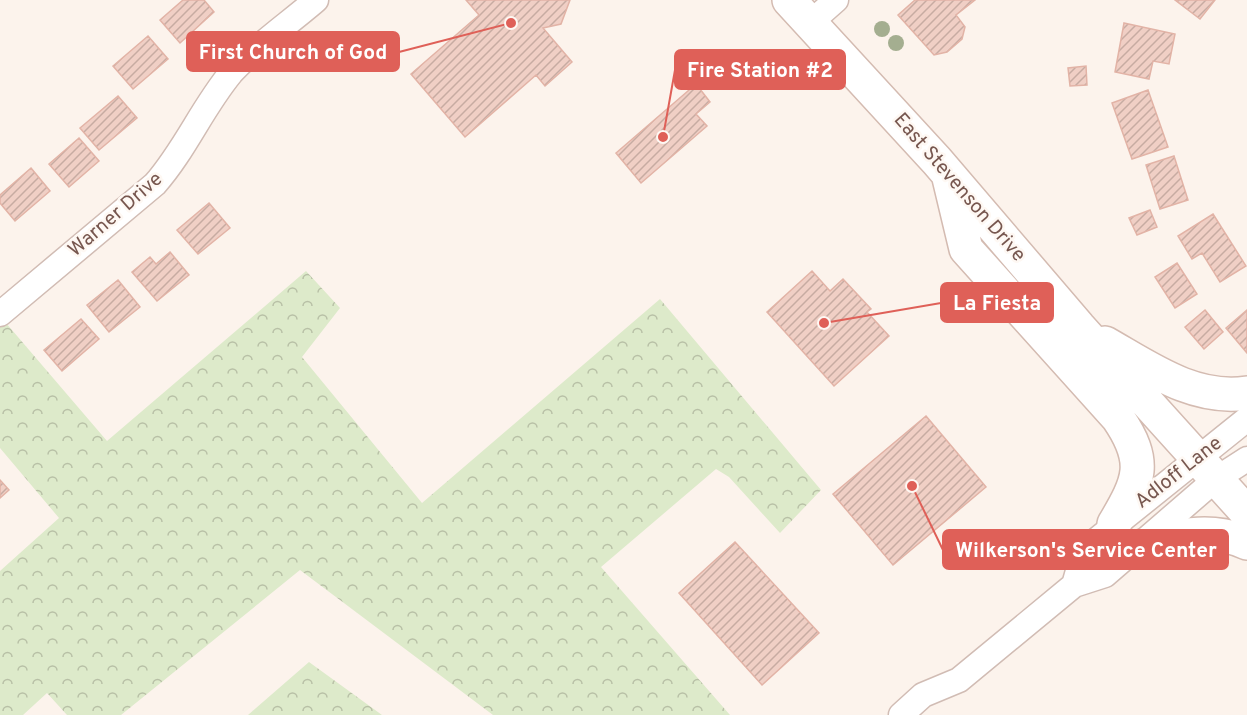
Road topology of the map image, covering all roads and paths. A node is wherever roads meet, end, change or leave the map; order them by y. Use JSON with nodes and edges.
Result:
{"nodes":[{"id":1,"x":316,"y":0,"type":"edge"},
{"id":2,"x":836,"y":0,"type":"edge"},
{"id":3,"x":799,"y":11,"type":"edge"},
{"id":4,"x":947,"y":174,"type":"junction"},
{"id":5,"x":0,"y":314,"type":"edge"},
{"id":6,"x":1079,"y":327,"type":"junction"},
{"id":7,"x":1247,"y":393,"type":"edge"},
{"id":8,"x":1247,"y":419,"type":"edge"},
{"id":9,"x":1247,"y":459,"type":"edge"},
{"id":10,"x":1207,"y":469,"type":"junction"},
{"id":11,"x":1247,"y":513,"type":"edge"},
{"id":12,"x":1114,"y":524,"type":"junction"},
{"id":13,"x":1247,"y":543,"type":"edge"},
{"id":14,"x":1136,"y":548,"type":"junction"},
{"id":15,"x":1074,"y":585,"type":"junction"},
{"id":16,"x":901,"y":715,"type":"edge"}],
"edges":[{"from":1,"to":5,"type":"street","name":"Warner Drive"},
{"from":2,"to":3,"type":"street"},
{"from":3,"to":4,"type":"main road","name":"East Stevenson Drive"},
{"from":4,"to":6,"type":"main road","name":"East Stevenson Drive"},
{"from":4,"to":12,"type":"main road"},
{"from":6,"to":7,"type":"main road"},
{"from":6,"to":10,"type":"main road","name":"East Stevenson Drive"},
{"from":8,"to":10,"type":"street","name":"Adloff Lane"},
{"from":9,"to":10,"type":"street","name":"Adloff Lane"},
{"from":10,"to":11,"type":"main road","name":"East Stevenson Drive"},
{"from":10,"to":12,"type":"street","name":"Adloff Lane"},
{"from":10,"to":14,"type":"street","name":"Adloff Lane"},
{"from":12,"to":15,"type":"street","name":"Adloff Lane"},
{"from":13,"to":14,"type":"main road"},
{"from":14,"to":15,"type":"street","name":"Adloff Lane"},
{"from":15,"to":16,"type":"street","name":"Adloff Lane"}]}
